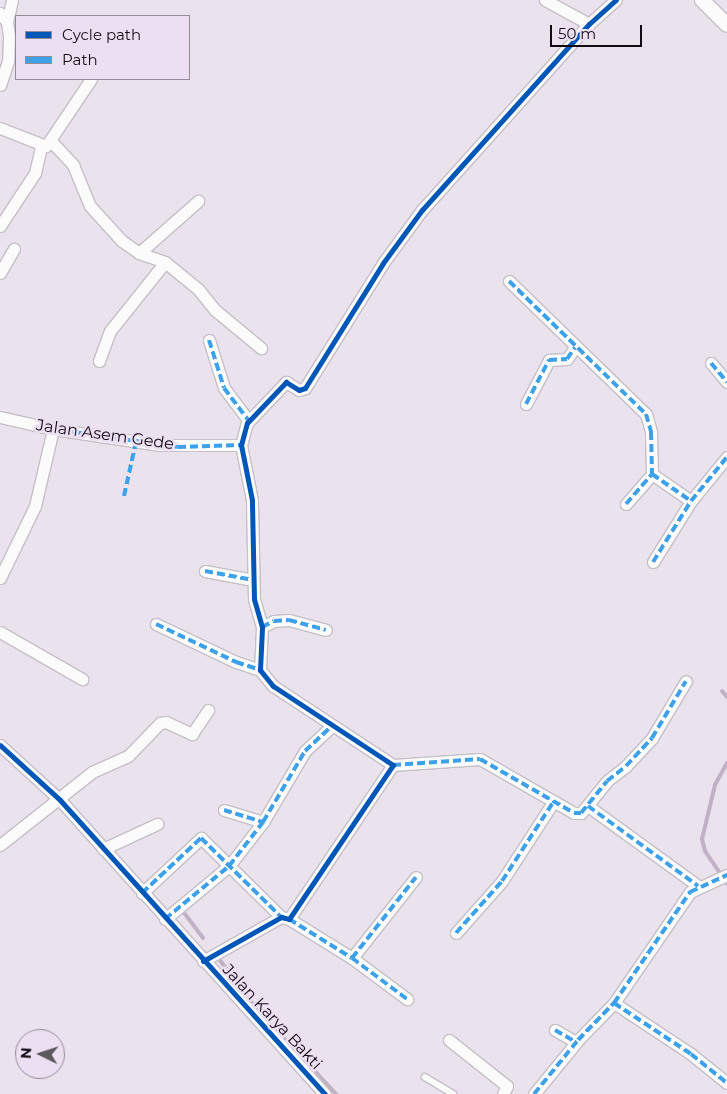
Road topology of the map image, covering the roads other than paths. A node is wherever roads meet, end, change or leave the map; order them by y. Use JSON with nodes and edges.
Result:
{"nodes":[{"id":1,"x":12,"y":0,"type":"edge"},
{"id":2,"x":545,"y":0,"type":"edge"},
{"id":3,"x":616,"y":0,"type":"edge"},
{"id":4,"x":702,"y":0,"type":"edge"},
{"id":5,"x":4,"y":18,"type":"edge"},
{"id":6,"x":590,"y":24,"type":"junction"},
{"id":7,"x":727,"y":25,"type":"edge"},
{"id":8,"x":90,"y":80,"type":"edge"},
{"id":9,"x":0,"y":85,"type":"edge"},
{"id":10,"x":0,"y":128,"type":"edge"},
{"id":11,"x":46,"y":143,"type":"junction"},
{"id":12,"x":198,"y":201,"type":"dead end"},
{"id":13,"x":0,"y":226,"type":"edge"},
{"id":14,"x":14,"y":249,"type":"dead end"},
{"id":15,"x":139,"y":253,"type":"junction"},
{"id":16,"x":165,"y":262,"type":"junction"},
{"id":17,"x":0,"y":273,"type":"edge"},
{"id":18,"x":509,"y":281,"type":"dead end"},
{"id":19,"x":209,"y":340,"type":"dead end"},
{"id":20,"x":575,"y":347,"type":"junction"},
{"id":21,"x":262,"y":348,"type":"dead end"},
{"id":22,"x":98,"y":360,"type":"dead end"},
{"id":23,"x":711,"y":363,"type":"dead end"},
{"id":24,"x":727,"y":382,"type":"edge"},
{"id":25,"x":526,"y":404,"type":"dead end"},
{"id":26,"x":0,"y":417,"type":"edge"},
{"id":27,"x":249,"y":421,"type":"junction"},
{"id":28,"x":53,"y":429,"type":"junction"},
{"id":29,"x":241,"y":445,"type":"junction"},
{"id":30,"x":727,"y":457,"type":"edge"},
{"id":31,"x":652,"y":474,"type":"junction"},
{"id":32,"x":691,"y":501,"type":"junction"},
{"id":33,"x":626,"y":504,"type":"dead end"},
{"id":34,"x":653,"y":562,"type":"dead end"},
{"id":35,"x":205,"y":571,"type":"dead end"},
{"id":36,"x":0,"y":578,"type":"edge"},
{"id":37,"x":253,"y":580,"type":"junction"},
{"id":38,"x":156,"y":624,"type":"dead end"},
{"id":39,"x":262,"y":627,"type":"junction"},
{"id":40,"x":326,"y":630,"type":"dead end"},
{"id":41,"x":0,"y":632,"type":"edge"},
{"id":42,"x":260,"y":670,"type":"junction"},
{"id":43,"x":82,"y":679,"type":"dead end"},
{"id":44,"x":686,"y":681,"type":"dead end"},
{"id":45,"x":208,"y":710,"type":"dead end"},
{"id":46,"x":332,"y":726,"type":"junction"},
{"id":47,"x":0,"y":746,"type":"edge"},
{"id":48,"x":393,"y":764,"type":"junction"},
{"id":49,"x":60,"y":800,"type":"junction"},
{"id":50,"x":554,"y":801,"type":"junction"},
{"id":51,"x":588,"y":806,"type":"junction"},
{"id":52,"x":224,"y":810,"type":"dead end"},
{"id":53,"x":263,"y":822,"type":"junction"},
{"id":54,"x":157,"y":824,"type":"dead end"},
{"id":55,"x":0,"y":845,"type":"edge"},
{"id":56,"x":103,"y":849,"type":"junction"},
{"id":57,"x":229,"y":866,"type":"junction"},
{"id":58,"x":416,"y":877,"type":"dead end"},
{"id":59,"x":722,"y":879,"type":"edge"},
{"id":60,"x":698,"y":886,"type":"junction"},
{"id":61,"x":142,"y":893,"type":"junction"},
{"id":62,"x":285,"y":918,"type":"junction"},
{"id":63,"x":165,"y":919,"type":"junction"},
{"id":64,"x":456,"y":933,"type":"dead end"},
{"id":65,"x":352,"y":958,"type":"junction"},
{"id":66,"x":203,"y":961,"type":"junction"},
{"id":67,"x":407,"y":999,"type":"dead end"},
{"id":68,"x":614,"y":1003,"type":"junction"},
{"id":69,"x":555,"y":1030,"type":"dead end"},
{"id":70,"x":449,"y":1040,"type":"dead end"},
{"id":71,"x":576,"y":1042,"type":"junction"},
{"id":72,"x":425,"y":1077,"type":"dead end"},
{"id":73,"x":727,"y":1083,"type":"edge"},
{"id":74,"x":325,"y":1094,"type":"edge"},
{"id":75,"x":453,"y":1094,"type":"edge"},
{"id":76,"x":502,"y":1094,"type":"edge"},
{"id":77,"x":535,"y":1094,"type":"edge"}],
"edges":[{"from":1,"to":5,"type":"street"},
{"from":2,"to":6,"type":"street"},
{"from":3,"to":6,"type":"street"},
{"from":4,"to":7,"type":"street"},
{"from":5,"to":9,"type":"street"},
{"from":6,"to":27,"type":"street"},
{"from":8,"to":11,"type":"street"},
{"from":10,"to":11,"type":"street"},
{"from":11,"to":13,"type":"street"},
{"from":11,"to":15,"type":"street"},
{"from":12,"to":15,"type":"street"},
{"from":14,"to":17,"type":"street"},
{"from":15,"to":16,"type":"street"},
{"from":16,"to":21,"type":"street"},
{"from":16,"to":22,"type":"street"},
{"from":18,"to":20,"type":"street"},
{"from":19,"to":27,"type":"street"},
{"from":20,"to":25,"type":"street"},
{"from":20,"to":31,"type":"street"},
{"from":23,"to":24,"type":"street"},
{"from":26,"to":28,"type":"street","name":"Jalan Asem Gede"},
{"from":27,"to":29,"type":"street"},
{"from":28,"to":29,"type":"street","name":"Jalan Asem Gede"},
{"from":28,"to":36,"type":"street"},
{"from":29,"to":37,"type":"street"},
{"from":30,"to":32,"type":"street"},
{"from":31,"to":32,"type":"street"},
{"from":31,"to":33,"type":"street"},
{"from":32,"to":34,"type":"street"},
{"from":35,"to":37,"type":"street"},
{"from":37,"to":39,"type":"street"},
{"from":38,"to":42,"type":"street"},
{"from":39,"to":40,"type":"street"},
{"from":39,"to":42,"type":"street"},
{"from":41,"to":43,"type":"street"},
{"from":42,"to":46,"type":"street"},
{"from":44,"to":51,"type":"street"},
{"from":45,"to":49,"type":"street"},
{"from":46,"to":48,"type":"street"},
{"from":46,"to":53,"type":"street"},
{"from":47,"to":49,"type":"street","name":"Jalan Karya Bakti"},
{"from":48,"to":50,"type":"street"},
{"from":48,"to":62,"type":"street"},
{"from":49,"to":55,"type":"street"},
{"from":49,"to":56,"type":"street","name":"Jalan Karya Bakti"},
{"from":50,"to":51,"type":"street"},
{"from":50,"to":64,"type":"street"},
{"from":51,"to":60,"type":"street"},
{"from":52,"to":53,"type":"street"},
{"from":53,"to":57,"type":"street"},
{"from":54,"to":56,"type":"street"},
{"from":56,"to":61,"type":"street","name":"Jalan Karya Bakti"},
{"from":57,"to":61,"type":"street"},
{"from":57,"to":62,"type":"street"},
{"from":57,"to":63,"type":"street"},
{"from":58,"to":65,"type":"street"},
{"from":59,"to":60,"type":"street"},
{"from":60,"to":68,"type":"street"},
{"from":61,"to":63,"type":"street","name":"Jalan Karya Bakti"},
{"from":62,"to":65,"type":"street"},
{"from":62,"to":66,"type":"street"},
{"from":63,"to":66,"type":"street","name":"Jalan Karya Bakti"},
{"from":65,"to":67,"type":"street"},
{"from":66,"to":74,"type":"street","name":"Jalan Karya Bakti"},
{"from":68,"to":71,"type":"street"},
{"from":68,"to":73,"type":"street"},
{"from":69,"to":71,"type":"street"},
{"from":70,"to":76,"type":"street"},
{"from":71,"to":77,"type":"street"},
{"from":72,"to":75,"type":"lane"}]}
